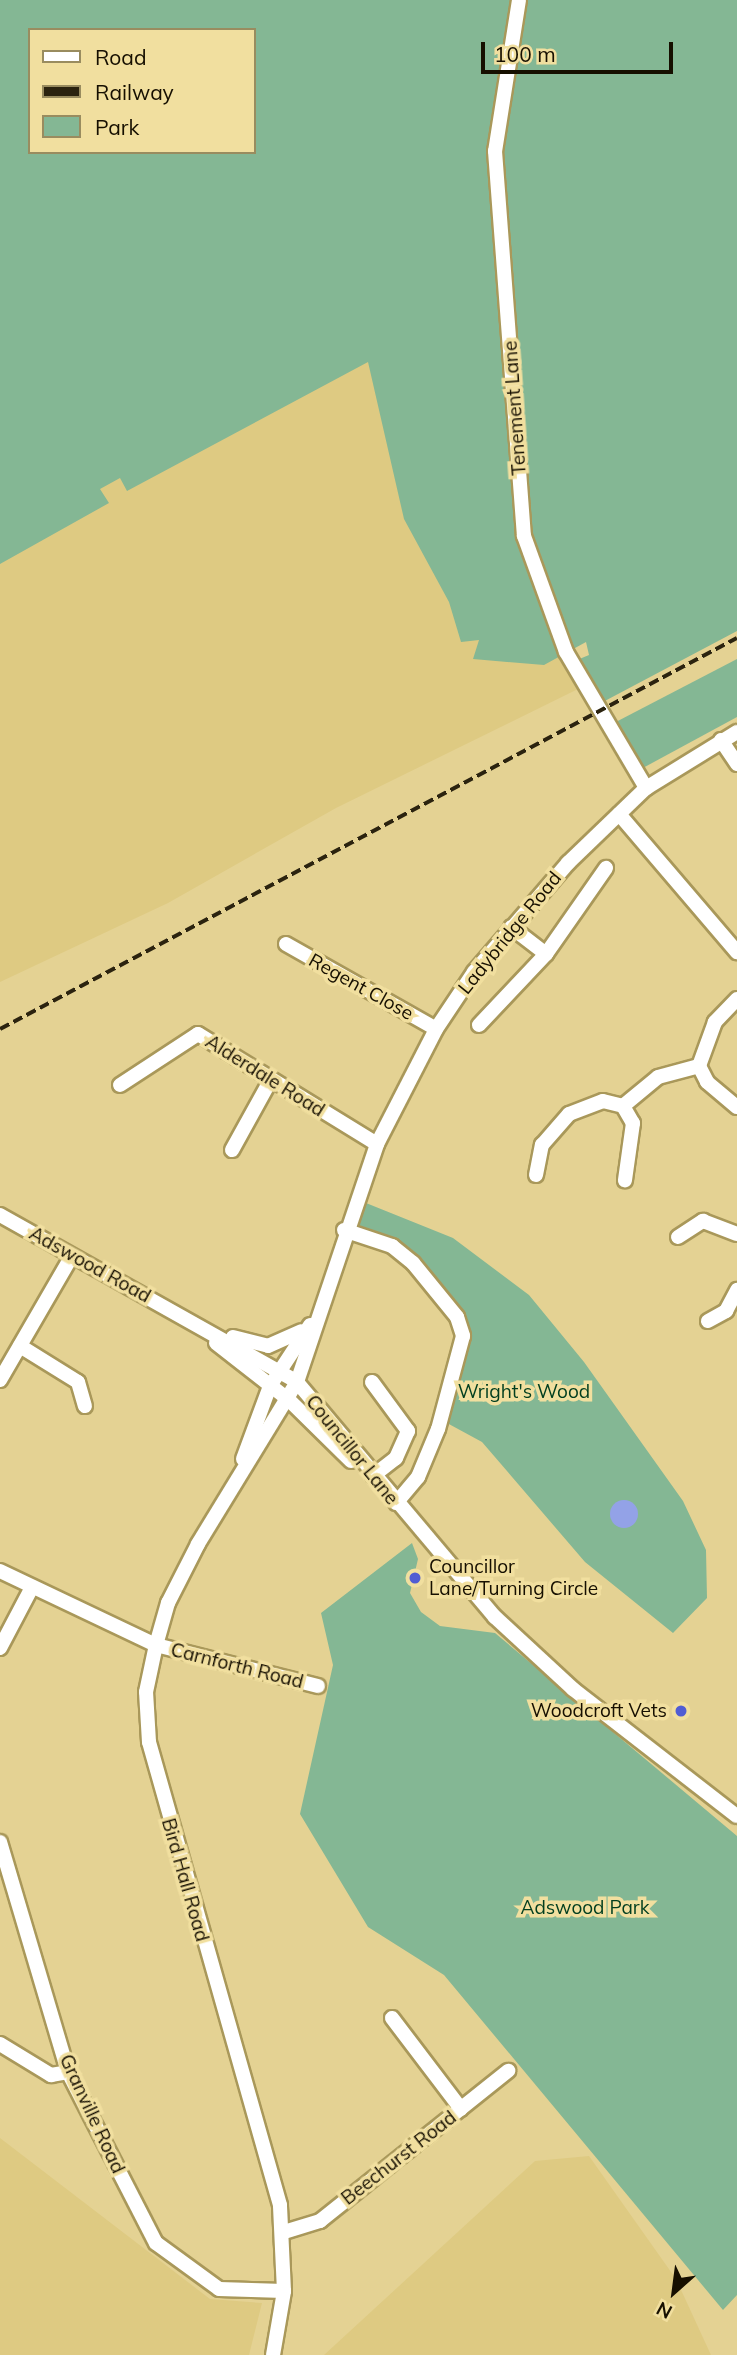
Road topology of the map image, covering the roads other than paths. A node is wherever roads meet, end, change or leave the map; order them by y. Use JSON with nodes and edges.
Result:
{"nodes":[{"id":1,"x":519,"y":0,"type":"edge"},
{"id":2,"x":737,"y":732,"type":"edge"},
{"id":3,"x":720,"y":740,"type":"junction"},
{"id":4,"x":737,"y":764,"type":"edge"},
{"id":5,"x":646,"y":788,"type":"junction"},
{"id":6,"x":620,"y":814,"type":"junction"},
{"id":7,"x":606,"y":868,"type":"dead end"},
{"id":8,"x":510,"y":926,"type":"junction"},
{"id":9,"x":286,"y":944,"type":"dead end"},
{"id":10,"x":737,"y":951,"type":"edge"},
{"id":11,"x":546,"y":954,"type":"junction"},
{"id":12,"x":737,"y":999,"type":"edge"},
{"id":13,"x":479,"y":1025,"type":"dead end"},
{"id":14,"x":436,"y":1029,"type":"junction"},
{"id":15,"x":699,"y":1066,"type":"junction"},
{"id":16,"x":269,"y":1083,"type":"junction"},
{"id":17,"x":120,"y":1085,"type":"dead end"},
{"id":18,"x":623,"y":1106,"type":"junction"},
{"id":19,"x":737,"y":1107,"type":"edge"},
{"id":20,"x":377,"y":1144,"type":"junction"},
{"id":21,"x":232,"y":1150,"type":"dead end"},
{"id":22,"x":536,"y":1175,"type":"dead end"},
{"id":23,"x":625,"y":1180,"type":"dead end"},
{"id":24,"x":0,"y":1215,"type":"edge"},
{"id":25,"x":344,"y":1230,"type":"junction"},
{"id":26,"x":737,"y":1234,"type":"edge"},
{"id":27,"x":678,"y":1237,"type":"dead end"},
{"id":28,"x":72,"y":1256,"type":"junction"},
{"id":29,"x":737,"y":1290,"type":"edge"},
{"id":30,"x":180,"y":1314,"type":"junction"},
{"id":31,"x":317,"y":1314,"type":"junction"},
{"id":32,"x":708,"y":1321,"type":"dead end"},
{"id":33,"x":20,"y":1346,"type":"junction"},
{"id":34,"x":278,"y":1371,"type":"junction"},
{"id":35,"x":0,"y":1380,"type":"edge"},
{"id":36,"x":297,"y":1382,"type":"junction"},
{"id":37,"x":372,"y":1382,"type":"dead end"},
{"id":38,"x":270,"y":1386,"type":"junction"},
{"id":39,"x":289,"y":1400,"type":"junction"},
{"id":40,"x":85,"y":1406,"type":"dead end"},
{"id":41,"x":373,"y":1476,"type":"junction"},
{"id":42,"x":235,"y":1480,"type":"junction"},
{"id":43,"x":396,"y":1503,"type":"junction"},
{"id":44,"x":408,"y":1518,"type":"junction"},
{"id":45,"x":0,"y":1571,"type":"edge"},
{"id":46,"x":32,"y":1587,"type":"junction"},
{"id":47,"x":156,"y":1645,"type":"junction"},
{"id":48,"x":0,"y":1648,"type":"edge"},
{"id":49,"x":318,"y":1686,"type":"dead end"},
{"id":50,"x":737,"y":1816,"type":"edge"},
{"id":51,"x":0,"y":1842,"type":"edge"},
{"id":52,"x":392,"y":2018,"type":"dead end"},
{"id":53,"x":0,"y":2044,"type":"edge"},
{"id":54,"x":508,"y":2071,"type":"dead end"},
{"id":55,"x":68,"y":2072,"type":"junction"},
{"id":56,"x":461,"y":2109,"type":"junction"},
{"id":57,"x":284,"y":2232,"type":"junction"},
{"id":58,"x":284,"y":2291,"type":"junction"},
{"id":59,"x":273,"y":2355,"type":"edge"}],
"edges":[{"from":1,"to":5,"type":"street","name":"Tenement Lane"},
{"from":2,"to":3,"type":"street","name":"Ladybridge Road"},
{"from":3,"to":4,"type":"street"},
{"from":3,"to":5,"type":"street","name":"Ladybridge Road"},
{"from":5,"to":6,"type":"street","name":"Ladybridge Road"},
{"from":6,"to":8,"type":"street","name":"Ladybridge Road"},
{"from":6,"to":10,"type":"street"},
{"from":7,"to":11,"type":"street"},
{"from":8,"to":11,"type":"street"},
{"from":8,"to":14,"type":"street","name":"Ladybridge Road"},
{"from":9,"to":14,"type":"street","name":"Regent Close"},
{"from":11,"to":13,"type":"street"},
{"from":12,"to":15,"type":"street"},
{"from":14,"to":20,"type":"street","name":"Ladybridge Road"},
{"from":15,"to":18,"type":"street"},
{"from":15,"to":19,"type":"street"},
{"from":16,"to":17,"type":"street","name":"Alderdale Road"},
{"from":16,"to":20,"type":"street","name":"Alderdale Road"},
{"from":16,"to":21,"type":"street"},
{"from":18,"to":22,"type":"street"},
{"from":18,"to":23,"type":"street"},
{"from":20,"to":25,"type":"street","name":"Ladybridge Road"},
{"from":24,"to":28,"type":"street","name":"Adswood Road"},
{"from":25,"to":31,"type":"street","name":"Ladybridge Road"},
{"from":25,"to":43,"type":"street"},
{"from":26,"to":27,"type":"street"},
{"from":28,"to":30,"type":"street","name":"Adswood Road"},
{"from":28,"to":33,"type":"street"},
{"from":29,"to":32,"type":"street"},
{"from":30,"to":31,"type":"street","name":"Adswood Road"},
{"from":30,"to":34,"type":"street","name":"Adswood Road"},
{"from":30,"to":38,"type":"street","name":"Adswood Road"},
{"from":31,"to":34,"type":"street","name":"Ladybridge Road"},
{"from":31,"to":36,"type":"street","name":"Ladybridge Road"},
{"from":33,"to":35,"type":"street"},
{"from":33,"to":40,"type":"street"},
{"from":34,"to":36,"type":"street","name":"Adswood Road"},
{"from":34,"to":38,"type":"street","name":"Ladybridge Road"},
{"from":36,"to":39,"type":"street","name":"Ladybridge Road"},
{"from":36,"to":41,"type":"street","name":"Councillor Lane"},
{"from":37,"to":41,"type":"street"},
{"from":38,"to":39,"type":"street","name":"Adswood Road"},
{"from":38,"to":42,"type":"street","name":"Bird Hall Road"},
{"from":39,"to":42,"type":"street","name":"Bird Hall Road"},
{"from":39,"to":44,"type":"street","name":"Councillor Lane"},
{"from":41,"to":43,"type":"street","name":"Councillor Lane"},
{"from":42,"to":47,"type":"street","name":"Bird Hall Road"},
{"from":43,"to":44,"type":"street","name":"Councillor Lane"},
{"from":44,"to":50,"type":"street","name":"Councillor Lane"},
{"from":45,"to":46,"type":"street","name":"Carnforth Road"},
{"from":46,"to":47,"type":"street","name":"Carnforth Road"},
{"from":46,"to":48,"type":"street"},
{"from":47,"to":49,"type":"street","name":"Carnforth Road"},
{"from":47,"to":57,"type":"street","name":"Bird Hall Road"},
{"from":51,"to":55,"type":"street","name":"Granville Road"},
{"from":52,"to":56,"type":"street"},
{"from":53,"to":55,"type":"street"},
{"from":54,"to":56,"type":"street","name":"Beechurst Road"},
{"from":55,"to":58,"type":"street","name":"Granville Road"},
{"from":56,"to":57,"type":"street","name":"Beechurst Road"},
{"from":57,"to":58,"type":"street","name":"Bird Hall Road"},
{"from":58,"to":59,"type":"street","name":"Bird Hall Road"}]}
